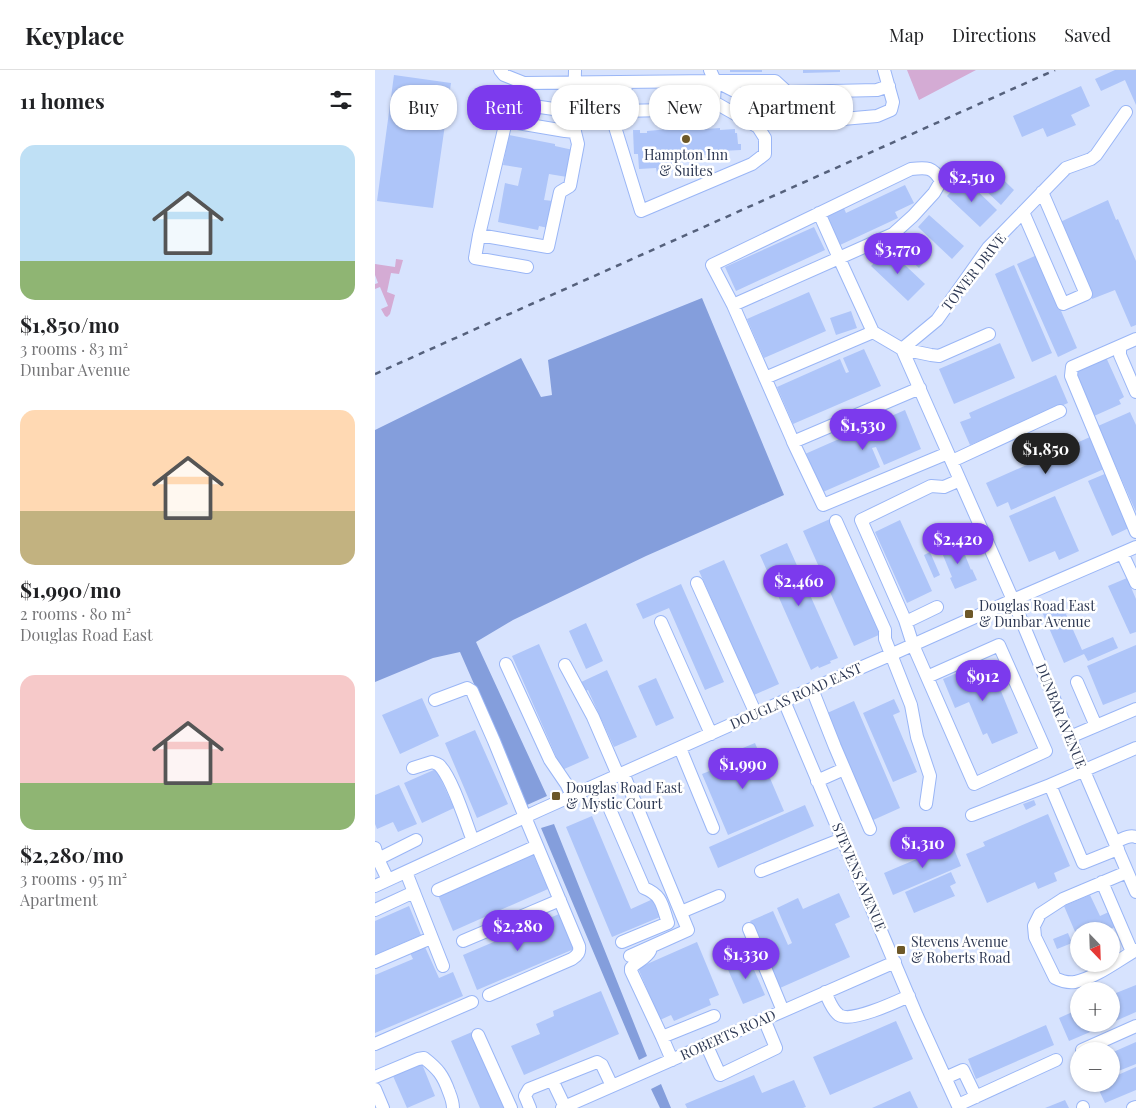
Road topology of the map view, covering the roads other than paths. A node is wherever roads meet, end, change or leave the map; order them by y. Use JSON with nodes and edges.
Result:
{"nodes":[{"id":1,"x":500,"y":70,"type":"edge"},
{"id":2,"x":575,"y":70,"type":"edge"},
{"id":3,"x":884,"y":70,"type":"edge"},
{"id":4,"x":667,"y":76,"type":"edge"},
{"id":5,"x":712,"y":76,"type":"edge"},
{"id":6,"x":524,"y":83,"type":"joint"},
{"id":7,"x":575,"y":83,"type":"junction"},
{"id":8,"x":625,"y":83,"type":"joint"},
{"id":9,"x":889,"y":86,"type":"junction"},
{"id":10,"x":720,"y":105,"type":"edge"},
{"id":11,"x":1126,"y":112,"type":"dead end"},
{"id":12,"x":541,"y":127,"type":"edge"},
{"id":13,"x":504,"y":130,"type":"edge"},
{"id":14,"x":616,"y":130,"type":"edge"},
{"id":15,"x":575,"y":132,"type":"joint"},
{"id":16,"x":1042,"y":192,"type":"junction"},
{"id":17,"x":1023,"y":212,"type":"junction"},
{"id":18,"x":819,"y":213,"type":"junction"},
{"id":19,"x":479,"y":235,"type":"junction"},
{"id":20,"x":839,"y":258,"type":"junction"},
{"id":21,"x":527,"y":267,"type":"dead end"},
{"id":22,"x":733,"y":305,"type":"junction"},
{"id":23,"x":873,"y":332,"type":"junction"},
{"id":24,"x":989,"y":334,"type":"dead end"},
{"id":25,"x":1136,"y":339,"type":"edge"},
{"id":26,"x":1120,"y":346,"type":"junction"},
{"id":27,"x":902,"y":349,"type":"junction"},
{"id":28,"x":765,"y":378,"type":"junction"},
{"id":29,"x":920,"y":388,"type":"junction"},
{"id":30,"x":1136,"y":392,"type":"edge"},
{"id":31,"x":1060,"y":412,"type":"dead end"},
{"id":32,"x":793,"y":442,"type":"junction"},
{"id":33,"x":950,"y":457,"type":"junction"},
{"id":34,"x":960,"y":480,"type":"junction"},
{"id":35,"x":836,"y":521,"type":"dead end"},
{"id":36,"x":1136,"y":532,"type":"edge"},
{"id":37,"x":1136,"y":547,"type":"edge"},
{"id":38,"x":1122,"y":553,"type":"junction"},
{"id":39,"x":697,"y":583,"type":"dead end"},
{"id":40,"x":1136,"y":583,"type":"edge"},
{"id":41,"x":1013,"y":600,"type":"junction"},
{"id":42,"x":937,"y":607,"type":"dead end"},
{"id":43,"x":661,"y":622,"type":"dead end"},
{"id":44,"x":906,"y":622,"type":"junction"},
{"id":45,"x":913,"y":645,"type":"junction"},
{"id":46,"x":891,"y":655,"type":"junction"},
{"id":47,"x":506,"y":664,"type":"dead end"},
{"id":48,"x":565,"y":665,"type":"dead end"},
{"id":49,"x":927,"y":677,"type":"junction"},
{"id":50,"x":1077,"y":682,"type":"dead end"},
{"id":51,"x":812,"y":689,"type":"junction"},
{"id":52,"x":435,"y":700,"type":"dead end"},
{"id":53,"x":785,"y":701,"type":"junction"},
{"id":54,"x":1136,"y":709,"type":"edge"},
{"id":55,"x":756,"y":714,"type":"junction"},
{"id":56,"x":1096,"y":726,"type":"junction"},
{"id":57,"x":711,"y":734,"type":"junction"},
{"id":58,"x":1070,"y":737,"type":"junction"},
{"id":59,"x":680,"y":748,"type":"junction"},
{"id":60,"x":1136,"y":748,"type":"edge"},
{"id":61,"x":413,"y":768,"type":"dead end"},
{"id":62,"x":845,"y":769,"type":"junction"},
{"id":63,"x":1083,"y":771,"type":"junction"},
{"id":64,"x":620,"y":774,"type":"junction"},
{"id":65,"x":817,"y":780,"type":"junction"},
{"id":66,"x":599,"y":784,"type":"junction"},
{"id":67,"x":1050,"y":785,"type":"junction"},
{"id":68,"x":572,"y":796,"type":"junction"},
{"id":69,"x":926,"y":804,"type":"dead end"},
{"id":70,"x":972,"y":815,"type":"dead end"},
{"id":71,"x":525,"y":817,"type":"junction"},
{"id":72,"x":713,"y":828,"type":"dead end"},
{"id":73,"x":870,"y":829,"type":"dead end"},
{"id":74,"x":1136,"y":836,"type":"edge"},
{"id":75,"x":842,"y":839,"type":"junction"},
{"id":76,"x":417,"y":840,"type":"dead end"},
{"id":77,"x":473,"y":841,"type":"junction"},
{"id":78,"x":537,"y":846,"type":"junction"},
{"id":79,"x":1116,"y":846,"type":"junction"},
{"id":80,"x":377,"y":854,"type":"edge"},
{"id":81,"x":761,"y":871,"type":"dead end"},
{"id":82,"x":406,"y":872,"type":"junction"},
{"id":83,"x":1127,"y":872,"type":"junction"},
{"id":84,"x":388,"y":880,"type":"junction"},
{"id":85,"x":1102,"y":882,"type":"junction"},
{"id":86,"x":375,"y":886,"type":"edge"},
{"id":87,"x":438,"y":890,"type":"dead end"},
{"id":88,"x":1136,"y":890,"type":"edge"},
{"id":89,"x":414,"y":892,"type":"junction"},
{"id":90,"x":719,"y":896,"type":"dead end"},
{"id":91,"x":560,"y":900,"type":"junction"},
{"id":92,"x":375,"y":910,"type":"edge"},
{"id":93,"x":681,"y":912,"type":"junction"},
{"id":94,"x":749,"y":929,"type":"dead end"},
{"id":95,"x":431,"y":938,"type":"junction"},
{"id":96,"x":463,"y":941,"type":"dead end"},
{"id":97,"x":622,"y":942,"type":"dead end"},
{"id":98,"x":649,"y":947,"type":"junction"},
{"id":99,"x":1134,"y":951,"type":"edge"},
{"id":100,"x":630,"y":956,"type":"dead end"},
{"id":101,"x":375,"y":962,"type":"edge"},
{"id":102,"x":895,"y":962,"type":"junction"},
{"id":103,"x":443,"y":966,"type":"dead end"},
{"id":104,"x":825,"y":992,"type":"junction"},
{"id":105,"x":489,"y":995,"type":"dead end"},
{"id":106,"x":909,"y":996,"type":"junction"},
{"id":107,"x":472,"y":1002,"type":"dead end"},
{"id":108,"x":783,"y":1011,"type":"junction"},
{"id":109,"x":714,"y":1016,"type":"dead end"},
{"id":110,"x":764,"y":1019,"type":"junction"},
{"id":111,"x":1136,"y":1026,"type":"edge"},
{"id":112,"x":479,"y":1035,"type":"dead end"},
{"id":113,"x":662,"y":1037,"type":"junction"},
{"id":114,"x":1101,"y":1042,"type":"edge"},
{"id":115,"x":375,"y":1044,"type":"edge"},
{"id":116,"x":706,"y":1044,"type":"junction"},
{"id":117,"x":672,"y":1060,"type":"junction"},
{"id":118,"x":1056,"y":1060,"type":"dead end"},
{"id":119,"x":375,"y":1077,"type":"edge"},
{"id":120,"x":945,"y":1078,"type":"junction"},
{"id":121,"x":552,"y":1080,"type":"junction"},
{"id":122,"x":612,"y":1086,"type":"junction"},
{"id":123,"x":375,"y":1090,"type":"edge"},
{"id":124,"x":976,"y":1097,"type":"junction"},
{"id":125,"x":563,"y":1107,"type":"edge"},
{"id":126,"x":958,"y":1107,"type":"edge"},
{"id":127,"x":383,"y":1108,"type":"edge"},
{"id":128,"x":453,"y":1108,"type":"edge"},
{"id":129,"x":511,"y":1108,"type":"edge"},
{"id":130,"x":530,"y":1108,"type":"edge"}],
"edges":[{"from":1,"to":6,"type":"street"},
{"from":2,"to":7,"type":"street"},
{"from":3,"to":9,"type":"street"},
{"from":4,"to":5,"type":"street"},
{"from":4,"to":8,"type":"street"},
{"from":5,"to":9,"type":"street"},
{"from":5,"to":9,"type":"street"},
{"from":6,"to":7,"type":"street"},
{"from":7,"to":8,"type":"street"},
{"from":10,"to":14,"type":"street"},
{"from":11,"to":16,"type":"street","name":"TOWER DRIVE"},
{"from":12,"to":15,"type":"street"},
{"from":13,"to":19,"type":"street"},
{"from":15,"to":19,"type":"street"},
{"from":16,"to":17,"type":"street","name":"TOWER DRIVE"},
{"from":16,"to":17,"type":"street"},
{"from":17,"to":27,"type":"street","name":"TOWER DRIVE"},
{"from":18,"to":20,"type":"street"},
{"from":18,"to":20,"type":"street"},
{"from":18,"to":22,"type":"street"},
{"from":19,"to":21,"type":"street"},
{"from":20,"to":22,"type":"street"},
{"from":20,"to":23,"type":"street"},
{"from":22,"to":28,"type":"street"},
{"from":23,"to":27,"type":"street"},
{"from":23,"to":28,"type":"street"},
{"from":24,"to":27,"type":"street"},
{"from":25,"to":26,"type":"street"},
{"from":26,"to":30,"type":"street"},
{"from":26,"to":36,"type":"street"},
{"from":27,"to":29,"type":"street","name":"DUNBAR AVENUE"},
{"from":28,"to":32,"type":"street"},
{"from":29,"to":32,"type":"street"},
{"from":29,"to":33,"type":"street","name":"DUNBAR AVENUE"},
{"from":31,"to":33,"type":"street"},
{"from":32,"to":33,"type":"street"},
{"from":33,"to":34,"type":"street","name":"DUNBAR AVENUE"},
{"from":34,"to":41,"type":"street","name":"DUNBAR AVENUE"},
{"from":34,"to":44,"type":"street"},
{"from":35,"to":46,"type":"street"},
{"from":37,"to":38,"type":"street","name":"DOUGLAS ROAD EAST"},
{"from":38,"to":40,"type":"street"},
{"from":38,"to":41,"type":"street","name":"DOUGLAS ROAD EAST"},
{"from":39,"to":55,"type":"street"},
{"from":41,"to":45,"type":"street","name":"DOUGLAS ROAD EAST"},
{"from":41,"to":58,"type":"street","name":"DUNBAR AVENUE"},
{"from":42,"to":44,"type":"street"},
{"from":43,"to":57,"type":"street"},
{"from":44,"to":45,"type":"street"},
{"from":45,"to":46,"type":"street","name":"DOUGLAS ROAD EAST"},
{"from":45,"to":49,"type":"street"},
{"from":46,"to":51,"type":"street","name":"DOUGLAS ROAD EAST"},
{"from":46,"to":69,"type":"street"},
{"from":47,"to":68,"type":"street"},
{"from":48,"to":64,"type":"street"},
{"from":49,"to":49,"type":"street"},
{"from":50,"to":56,"type":"street"},
{"from":51,"to":53,"type":"street","name":"DOUGLAS ROAD EAST"},
{"from":51,"to":62,"type":"street"},
{"from":52,"to":71,"type":"street"},
{"from":53,"to":55,"type":"street","name":"DOUGLAS ROAD EAST"},
{"from":53,"to":65,"type":"street","name":"STEVENS AVENUE"},
{"from":54,"to":56,"type":"street"},
{"from":55,"to":57,"type":"street","name":"DOUGLAS ROAD EAST"},
{"from":56,"to":58,"type":"street"},
{"from":57,"to":59,"type":"street","name":"DOUGLAS ROAD EAST"},
{"from":58,"to":63,"type":"street","name":"DUNBAR AVENUE"},
{"from":59,"to":64,"type":"street","name":"DOUGLAS ROAD EAST"},
{"from":59,"to":72,"type":"street"},
{"from":60,"to":63,"type":"street"},
{"from":61,"to":77,"type":"street"},
{"from":62,"to":65,"type":"street"},
{"from":62,"to":73,"type":"street"},
{"from":63,"to":67,"type":"street"},
{"from":63,"to":79,"type":"street","name":"DUNBAR AVENUE"},
{"from":64,"to":66,"type":"street","name":"DOUGLAS ROAD EAST"},
{"from":64,"to":93,"type":"street"},
{"from":65,"to":75,"type":"street","name":"STEVENS AVENUE"},
{"from":66,"to":68,"type":"street","name":"DOUGLAS ROAD EAST"},
{"from":66,"to":97,"type":"street"},
{"from":67,"to":70,"type":"street"},
{"from":67,"to":79,"type":"street"},
{"from":68,"to":71,"type":"street","name":"DOUGLAS ROAD EAST"},
{"from":71,"to":77,"type":"street","name":"DOUGLAS ROAD EAST"},
{"from":71,"to":78,"type":"street"},
{"from":74,"to":79,"type":"street"},
{"from":75,"to":81,"type":"street"},
{"from":75,"to":102,"type":"street","name":"STEVENS AVENUE"},
{"from":76,"to":80,"type":"street"},
{"from":77,"to":82,"type":"street","name":"DOUGLAS ROAD EAST"},
{"from":78,"to":87,"type":"street"},
{"from":78,"to":91,"type":"street"},
{"from":79,"to":83,"type":"street","name":"DUNBAR AVENUE"},
{"from":80,"to":84,"type":"street"},
{"from":82,"to":84,"type":"street","name":"DOUGLAS ROAD EAST"},
{"from":82,"to":89,"type":"street"},
{"from":83,"to":85,"type":"street"},
{"from":83,"to":88,"type":"street","name":"DUNBAR AVENUE"},
{"from":84,"to":86,"type":"street","name":"DOUGLAS ROAD EAST"},
{"from":85,"to":99,"type":"street"},
{"from":85,"to":99,"type":"street"},
{"from":89,"to":92,"type":"street"},
{"from":89,"to":95,"type":"street"},
{"from":90,"to":93,"type":"street"},
{"from":91,"to":96,"type":"street"},
{"from":91,"to":105,"type":"street"},
{"from":93,"to":98,"type":"street"},
{"from":94,"to":108,"type":"street"},
{"from":95,"to":101,"type":"street"},
{"from":95,"to":103,"type":"street"},
{"from":98,"to":100,"type":"street"},
{"from":98,"to":113,"type":"street"},
{"from":102,"to":104,"type":"street","name":"ROBERTS ROAD"},
{"from":102,"to":106,"type":"street","name":"STEVENS AVENUE"},
{"from":104,"to":106,"type":"street"},
{"from":104,"to":108,"type":"street","name":"ROBERTS ROAD"},
{"from":106,"to":120,"type":"street","name":"STEVENS AVENUE"},
{"from":107,"to":115,"type":"street"},
{"from":108,"to":110,"type":"street","name":"ROBERTS ROAD"},
{"from":109,"to":113,"type":"street"},
{"from":110,"to":116,"type":"street","name":"ROBERTS ROAD"},
{"from":110,"to":116,"type":"street"},
{"from":111,"to":114,"type":"street"},
{"from":112,"to":129,"type":"street"},
{"from":113,"to":117,"type":"street"},
{"from":116,"to":117,"type":"street","name":"ROBERTS ROAD"},
{"from":117,"to":122,"type":"street","name":"ROBERTS ROAD"},
{"from":118,"to":124,"type":"street"},
{"from":119,"to":128,"type":"street"},
{"from":120,"to":124,"type":"street"},
{"from":120,"to":126,"type":"street","name":"STEVENS AVENUE"},
{"from":121,"to":122,"type":"street"},
{"from":121,"to":125,"type":"street"},
{"from":121,"to":130,"type":"street"},
{"from":122,"to":125,"type":"street","name":"ROBERTS ROAD"},
{"from":123,"to":127,"type":"street"},
{"from":124,"to":126,"type":"street"}]}
